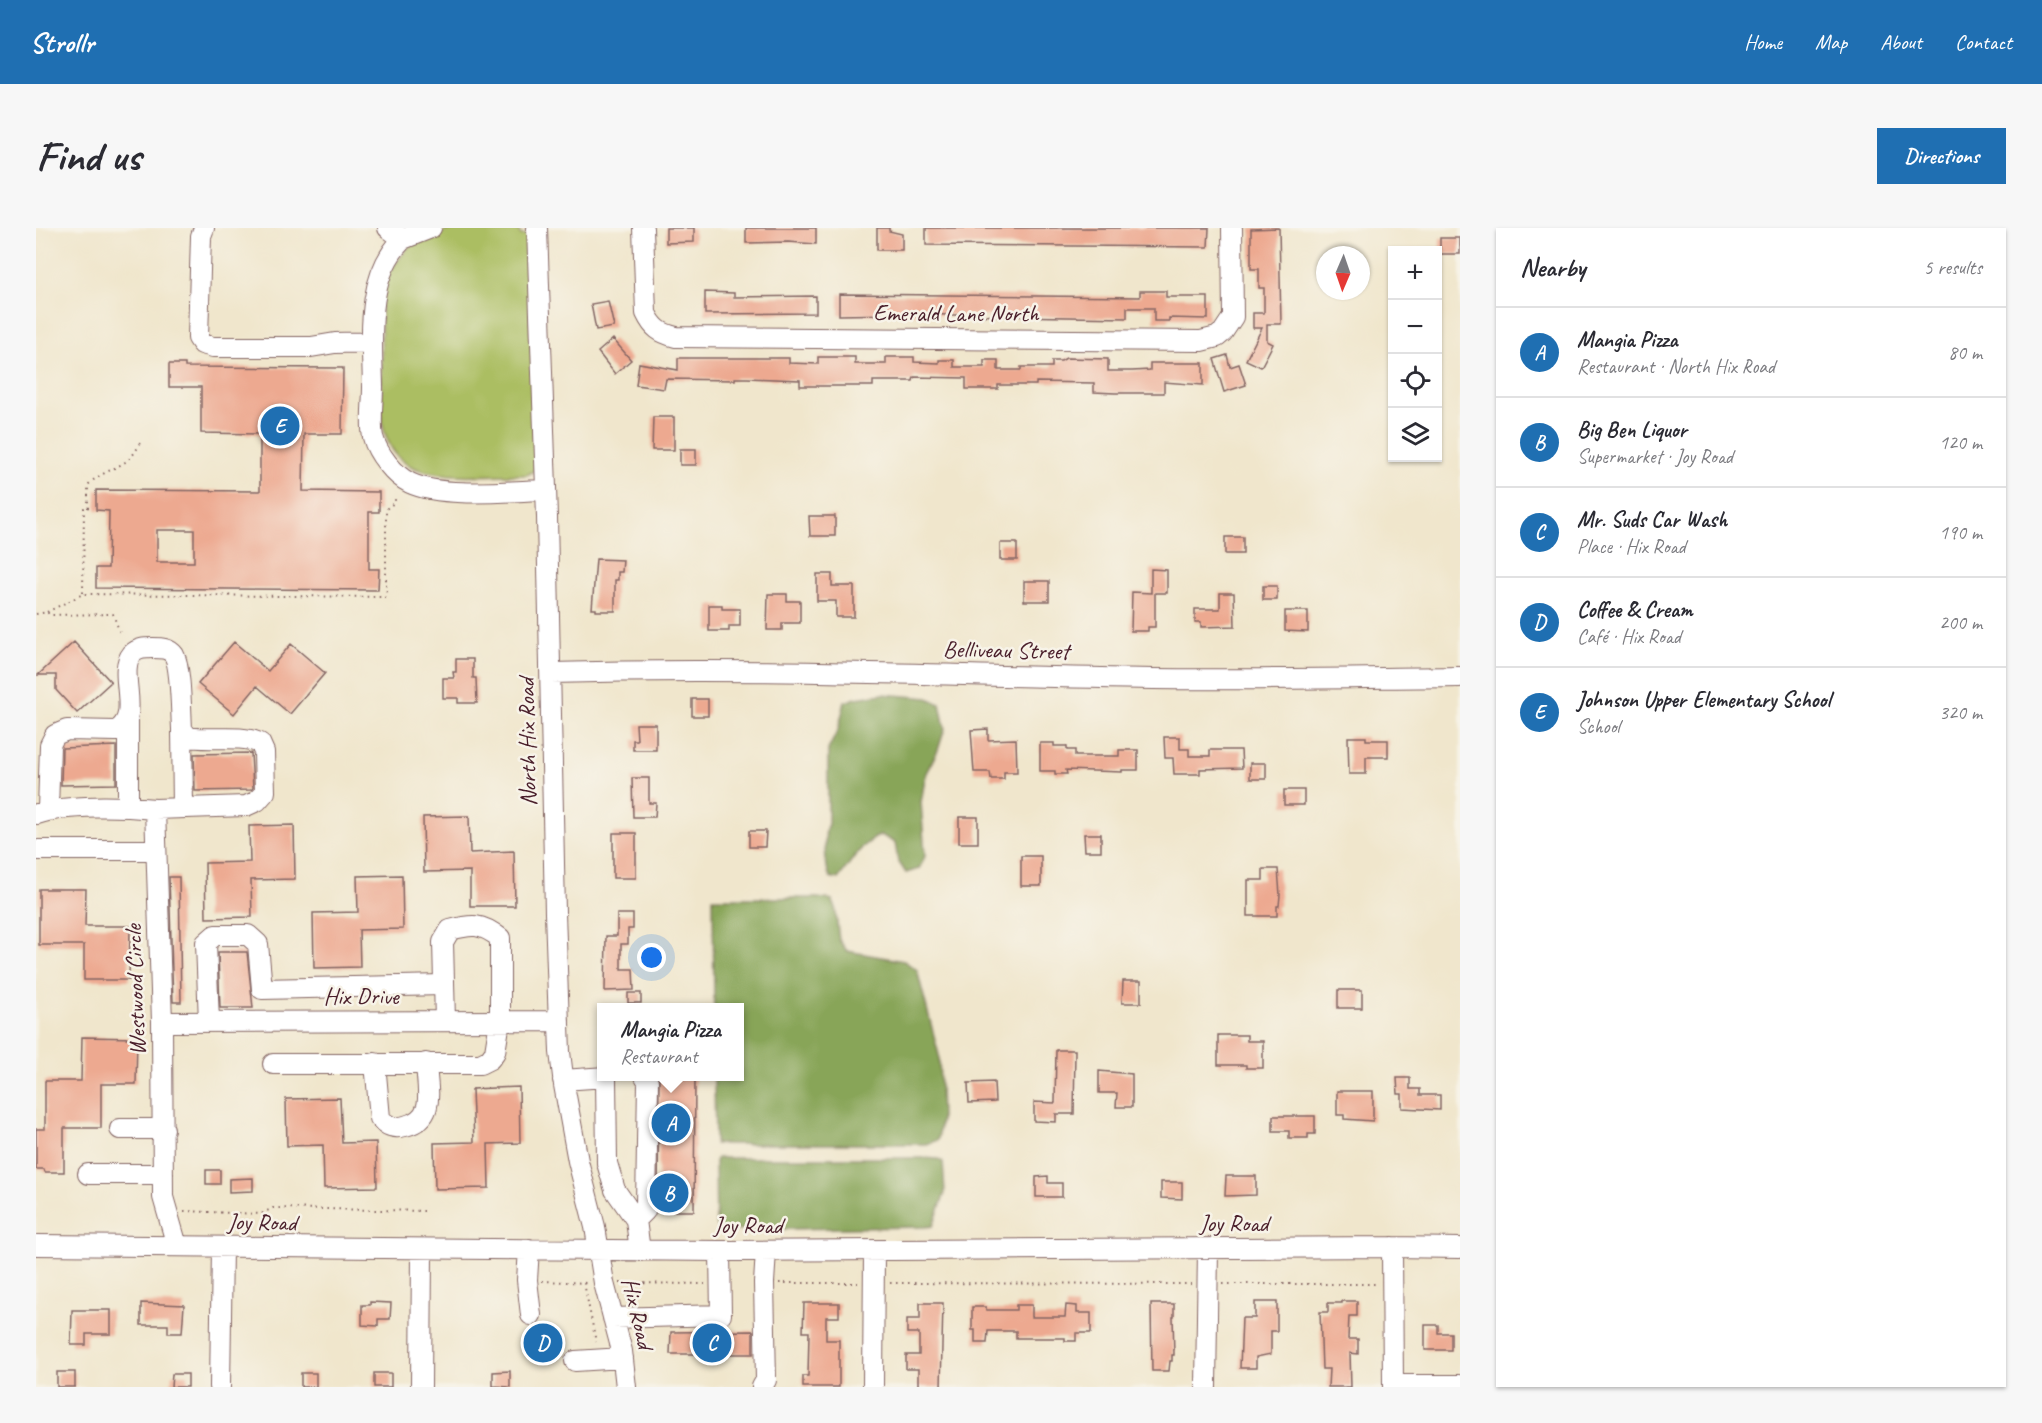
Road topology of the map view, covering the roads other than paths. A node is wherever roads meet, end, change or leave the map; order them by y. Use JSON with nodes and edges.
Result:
{"nodes":[{"id":1,"x":204,"y":228,"type":"edge"},
{"id":2,"x":431,"y":228,"type":"edge"},
{"id":3,"x":537,"y":228,"type":"edge"},
{"id":4,"x":643,"y":228,"type":"edge"},
{"id":5,"x":1232,"y":228,"type":"edge"},
{"id":6,"x":395,"y":233,"type":"edge"},
{"id":7,"x":372,"y":342,"type":"junction"},
{"id":8,"x":546,"y":490,"type":"junction"},
{"id":9,"x":550,"y":673,"type":"junction"},
{"id":10,"x":1460,"y":677,"type":"edge"},
{"id":11,"x":128,"y":720,"type":"junction"},
{"id":12,"x":182,"y":729,"type":"junction"},
{"id":13,"x":128,"y":806,"type":"junction"},
{"id":14,"x":183,"y":808,"type":"junction"},
{"id":15,"x":154,"y":809,"type":"junction"},
{"id":16,"x":42,"y":812,"type":"edge"},
{"id":17,"x":36,"y":850,"type":"edge"},
{"id":18,"x":156,"y":850,"type":"junction"},
{"id":19,"x":444,"y":985,"type":"junction"},
{"id":20,"x":261,"y":989,"type":"junction"},
{"id":21,"x":500,"y":1021,"type":"junction"},
{"id":22,"x":560,"y":1021,"type":"junction"},
{"id":23,"x":162,"y":1022,"type":"junction"},
{"id":24,"x":208,"y":1022,"type":"junction"},
{"id":25,"x":263,"y":1022,"type":"junction"},
{"id":26,"x":445,"y":1022,"type":"junction"},
{"id":27,"x":273,"y":1064,"type":"dead end"},
{"id":28,"x":375,"y":1064,"type":"junction"},
{"id":29,"x":426,"y":1064,"type":"junction"},
{"id":30,"x":597,"y":1078,"type":"edge"},
{"id":31,"x":563,"y":1080,"type":"junction"},
{"id":32,"x":608,"y":1081,"type":"edge"},
{"id":33,"x":648,"y":1081,"type":"edge"},
{"id":34,"x":120,"y":1129,"type":"dead end"},
{"id":35,"x":164,"y":1129,"type":"junction"},
{"id":36,"x":88,"y":1174,"type":"dead end"},
{"id":37,"x":163,"y":1174,"type":"junction"},
{"id":38,"x":636,"y":1220,"type":"junction"},
{"id":39,"x":36,"y":1245,"type":"edge"},
{"id":40,"x":177,"y":1246,"type":"junction"},
{"id":41,"x":222,"y":1247,"type":"junction"},
{"id":42,"x":1392,"y":1247,"type":"junction"},
{"id":43,"x":1460,"y":1248,"type":"edge"},
{"id":44,"x":529,"y":1249,"type":"junction"},
{"id":45,"x":1208,"y":1249,"type":"junction"},
{"id":46,"x":422,"y":1250,"type":"junction"},
{"id":47,"x":599,"y":1251,"type":"junction"},
{"id":48,"x":640,"y":1251,"type":"junction"},
{"id":49,"x":720,"y":1251,"type":"junction"},
{"id":50,"x":766,"y":1251,"type":"junction"},
{"id":51,"x":874,"y":1251,"type":"junction"},
{"id":52,"x":531,"y":1315,"type":"dead end"},
{"id":53,"x":613,"y":1318,"type":"junction"},
{"id":54,"x":623,"y":1359,"type":"junction"},
{"id":55,"x":575,"y":1361,"type":"dead end"},
{"id":56,"x":1393,"y":1386,"type":"edge"},
{"id":57,"x":1460,"y":1386,"type":"edge"},
{"id":58,"x":220,"y":1387,"type":"edge"},
{"id":59,"x":421,"y":1387,"type":"edge"},
{"id":60,"x":626,"y":1387,"type":"edge"},
{"id":61,"x":762,"y":1387,"type":"edge"},
{"id":62,"x":873,"y":1387,"type":"edge"},
{"id":63,"x":1206,"y":1387,"type":"edge"}],
"edges":[{"from":1,"to":7,"type":"street"},
{"from":2,"to":6,"type":"street"},
{"from":3,"to":8,"type":"street","name":"North Hix Road"},
{"from":4,"to":5,"type":"street","name":"Emerald Lane North"},
{"from":6,"to":7,"type":"street"},
{"from":7,"to":8,"type":"street"},
{"from":8,"to":9,"type":"street","name":"North Hix Road"},
{"from":9,"to":10,"type":"street","name":"Belliveau Street"},
{"from":9,"to":22,"type":"street","name":"North Hix Road"},
{"from":11,"to":12,"type":"street"},
{"from":11,"to":13,"type":"street"},
{"from":11,"to":16,"type":"street"},
{"from":12,"to":14,"type":"street"},
{"from":12,"to":14,"type":"street"},
{"from":13,"to":15,"type":"street"},
{"from":13,"to":16,"type":"street"},
{"from":14,"to":15,"type":"street"},
{"from":15,"to":18,"type":"street","name":"Westwood Circle"},
{"from":17,"to":18,"type":"street"},
{"from":18,"to":23,"type":"street","name":"Westwood Circle"},
{"from":19,"to":20,"type":"street"},
{"from":19,"to":21,"type":"street"},
{"from":19,"to":26,"type":"street"},
{"from":20,"to":24,"type":"street"},
{"from":20,"to":25,"type":"street"},
{"from":21,"to":22,"type":"street","name":"Hix Drive"},
{"from":21,"to":26,"type":"street","name":"Hix Drive"},
{"from":21,"to":29,"type":"street"},
{"from":22,"to":31,"type":"street","name":"North Hix Road"},
{"from":23,"to":24,"type":"street","name":"Hix Drive"},
{"from":23,"to":35,"type":"street","name":"Westwood Circle"},
{"from":24,"to":25,"type":"street","name":"Hix Drive"},
{"from":25,"to":26,"type":"street","name":"Hix Drive"},
{"from":27,"to":28,"type":"street"},
{"from":28,"to":29,"type":"street"},
{"from":28,"to":29,"type":"street"},
{"from":30,"to":31,"type":"street"},
{"from":31,"to":47,"type":"street","name":"North Hix Road"},
{"from":32,"to":38,"type":"street"},
{"from":33,"to":38,"type":"street"},
{"from":34,"to":35,"type":"street"},
{"from":35,"to":37,"type":"street","name":"Westwood Circle"},
{"from":36,"to":37,"type":"street"},
{"from":37,"to":40,"type":"street","name":"Westwood Circle"},
{"from":38,"to":48,"type":"street"},
{"from":39,"to":40,"type":"street","name":"Joy Road"},
{"from":40,"to":41,"type":"street","name":"Joy Road"},
{"from":41,"to":46,"type":"street","name":"Joy Road"},
{"from":41,"to":58,"type":"street"},
{"from":42,"to":43,"type":"street","name":"Joy Road"},
{"from":42,"to":45,"type":"street","name":"Joy Road"},
{"from":42,"to":56,"type":"street"},
{"from":44,"to":46,"type":"street","name":"Joy Road"},
{"from":44,"to":47,"type":"street","name":"Joy Road"},
{"from":44,"to":52,"type":"street"},
{"from":45,"to":51,"type":"street","name":"Joy Road"},
{"from":45,"to":63,"type":"street"},
{"from":46,"to":59,"type":"street"},
{"from":47,"to":48,"type":"street","name":"Joy Road"},
{"from":47,"to":53,"type":"street","name":"Hix Road"},
{"from":48,"to":49,"type":"street","name":"Joy Road"},
{"from":49,"to":50,"type":"street","name":"Joy Road"},
{"from":49,"to":53,"type":"street"},
{"from":50,"to":51,"type":"street","name":"Joy Road"},
{"from":50,"to":61,"type":"street"},
{"from":51,"to":62,"type":"street"},
{"from":53,"to":54,"type":"street","name":"Hix Road"},
{"from":54,"to":55,"type":"street"},
{"from":54,"to":60,"type":"street","name":"Hix Road"},
{"from":56,"to":57,"type":"street"}]}
